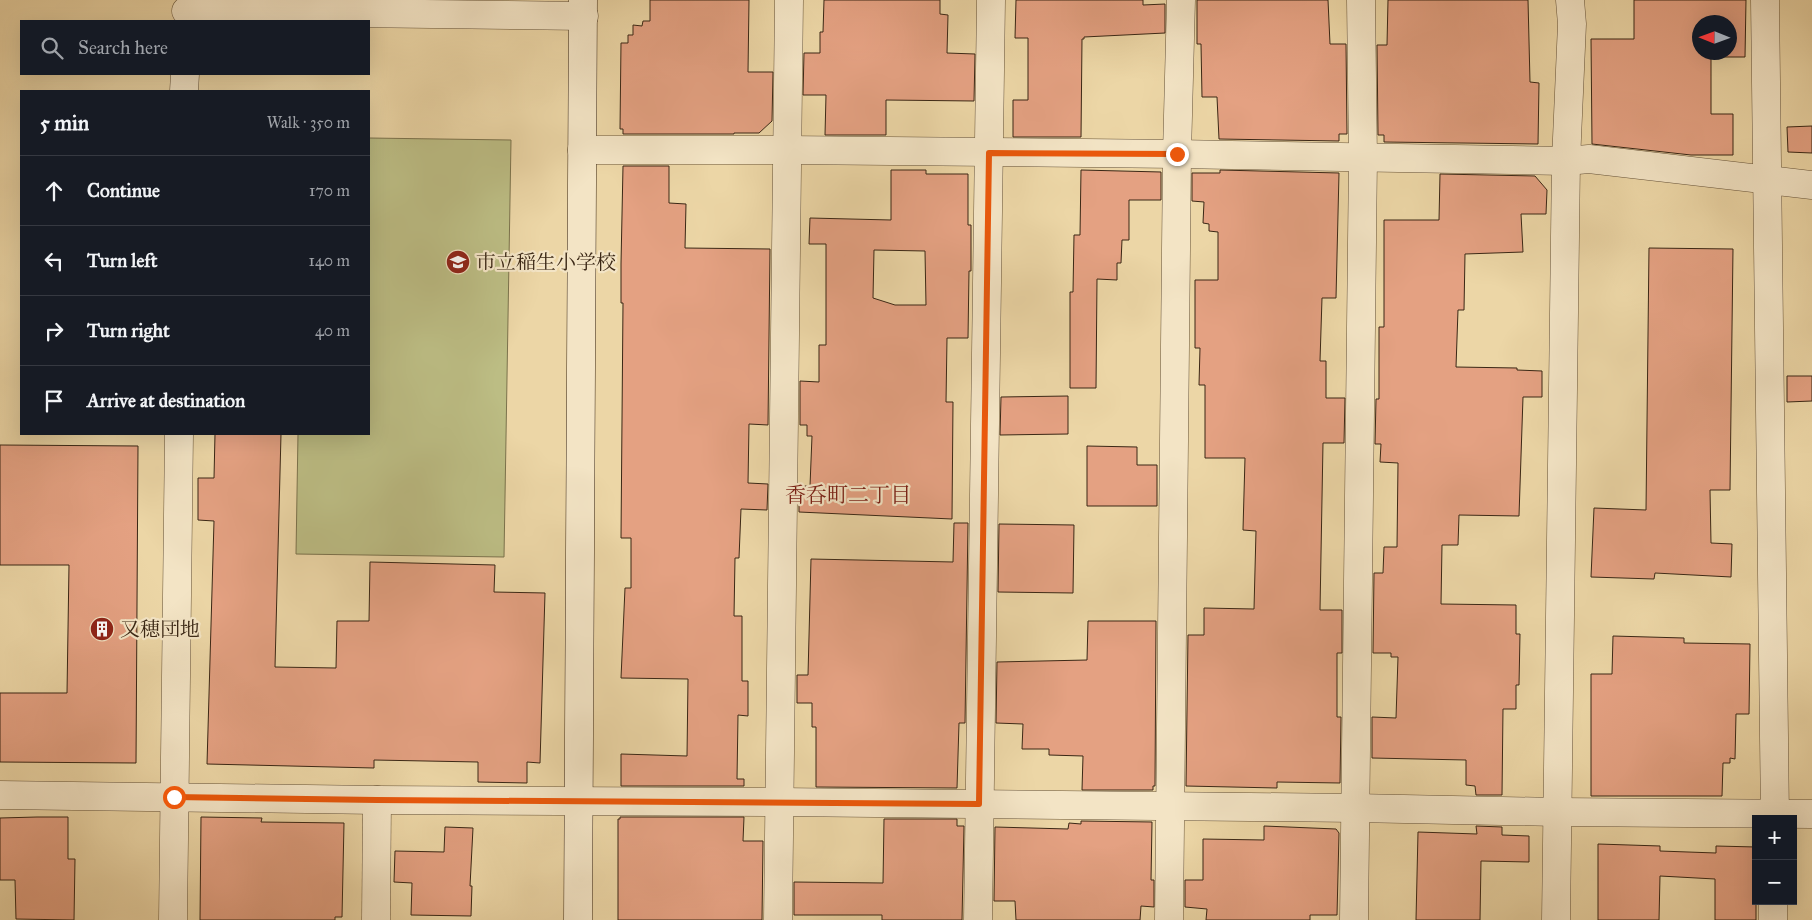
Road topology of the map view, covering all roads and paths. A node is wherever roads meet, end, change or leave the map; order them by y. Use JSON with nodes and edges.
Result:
{"nodes":[{"id":1,"x":789,"y":0,"type":"edge"},
{"id":2,"x":991,"y":0,"type":"edge"},
{"id":3,"x":1181,"y":0,"type":"edge"},
{"id":4,"x":1361,"y":0,"type":"edge"},
{"id":5,"x":1570,"y":0,"type":"edge"},
{"id":6,"x":1765,"y":0,"type":"edge"},
{"id":7,"x":388,"y":7,"type":"edge"},
{"id":8,"x":584,"y":8,"type":"edge"},
{"id":9,"x":186,"y":11,"type":"edge"},
{"id":10,"x":185,"y":75,"type":"edge"},
{"id":11,"x":184,"y":90,"type":"edge"},
{"id":12,"x":582,"y":150,"type":"junction"},
{"id":13,"x":787,"y":150,"type":"junction"},
{"id":14,"x":989,"y":153,"type":"junction"},
{"id":15,"x":1177,"y":154,"type":"junction"},
{"id":16,"x":1363,"y":158,"type":"junction"},
{"id":17,"x":1566,"y":161,"type":"junction"},
{"id":18,"x":1767,"y":180,"type":"junction"},
{"id":19,"x":1812,"y":184,"type":"edge"},
{"id":20,"x":179,"y":435,"type":"edge"},
{"id":21,"x":0,"y":795,"type":"edge"},
{"id":22,"x":174,"y":797,"type":"junction"},
{"id":23,"x":377,"y":800,"type":"junction"},
{"id":24,"x":578,"y":802,"type":"junction"},
{"id":25,"x":779,"y":802,"type":"junction"},
{"id":26,"x":979,"y":804,"type":"junction"},
{"id":27,"x":1170,"y":806,"type":"junction"},
{"id":28,"x":1355,"y":808,"type":"junction"},
{"id":29,"x":1557,"y":812,"type":"junction"},
{"id":30,"x":1812,"y":814,"type":"edge"},
{"id":31,"x":1775,"y":815,"type":"edge"},
{"id":32,"x":1794,"y":815,"type":"edge"},
{"id":33,"x":1752,"y":816,"type":"edge"},
{"id":34,"x":1773,"y":905,"type":"edge"},
{"id":35,"x":173,"y":920,"type":"edge"},
{"id":36,"x":376,"y":920,"type":"edge"},
{"id":37,"x":578,"y":920,"type":"edge"},
{"id":38,"x":778,"y":920,"type":"edge"},
{"id":39,"x":978,"y":920,"type":"edge"},
{"id":40,"x":1169,"y":920,"type":"edge"},
{"id":41,"x":1354,"y":920,"type":"edge"},
{"id":42,"x":1556,"y":920,"type":"edge"},
{"id":43,"x":1773,"y":920,"type":"edge"}],
"edges":[{"from":1,"to":13,"type":"street"},
{"from":2,"to":14,"type":"street"},
{"from":3,"to":15,"type":"street"},
{"from":4,"to":16,"type":"street"},
{"from":5,"to":17,"type":"street"},
{"from":6,"to":18,"type":"street"},
{"from":7,"to":8,"type":"street"},
{"from":7,"to":9,"type":"street"},
{"from":8,"to":12,"type":"street"},
{"from":10,"to":11,"type":"street"},
{"from":12,"to":13,"type":"street"},
{"from":12,"to":24,"type":"street"},
{"from":13,"to":14,"type":"street"},
{"from":13,"to":25,"type":"street"},
{"from":14,"to":15,"type":"street"},
{"from":14,"to":26,"type":"street"},
{"from":15,"to":16,"type":"street"},
{"from":15,"to":27,"type":"street"},
{"from":16,"to":17,"type":"street"},
{"from":16,"to":28,"type":"street"},
{"from":17,"to":18,"type":"street"},
{"from":17,"to":29,"type":"street"},
{"from":18,"to":19,"type":"street"},
{"from":18,"to":31,"type":"street"},
{"from":20,"to":22,"type":"street"},
{"from":21,"to":22,"type":"street"},
{"from":22,"to":23,"type":"street"},
{"from":22,"to":35,"type":"street"},
{"from":23,"to":24,"type":"street"},
{"from":23,"to":36,"type":"street"},
{"from":24,"to":25,"type":"street"},
{"from":24,"to":37,"type":"street"},
{"from":25,"to":26,"type":"street"},
{"from":25,"to":38,"type":"street"},
{"from":26,"to":27,"type":"street"},
{"from":26,"to":39,"type":"street"},
{"from":27,"to":28,"type":"street"},
{"from":27,"to":40,"type":"street"},
{"from":28,"to":29,"type":"street"},
{"from":28,"to":41,"type":"street"},
{"from":29,"to":33,"type":"street"},
{"from":29,"to":42,"type":"street"},
{"from":30,"to":32,"type":"street"},
{"from":34,"to":43,"type":"street"}]}
